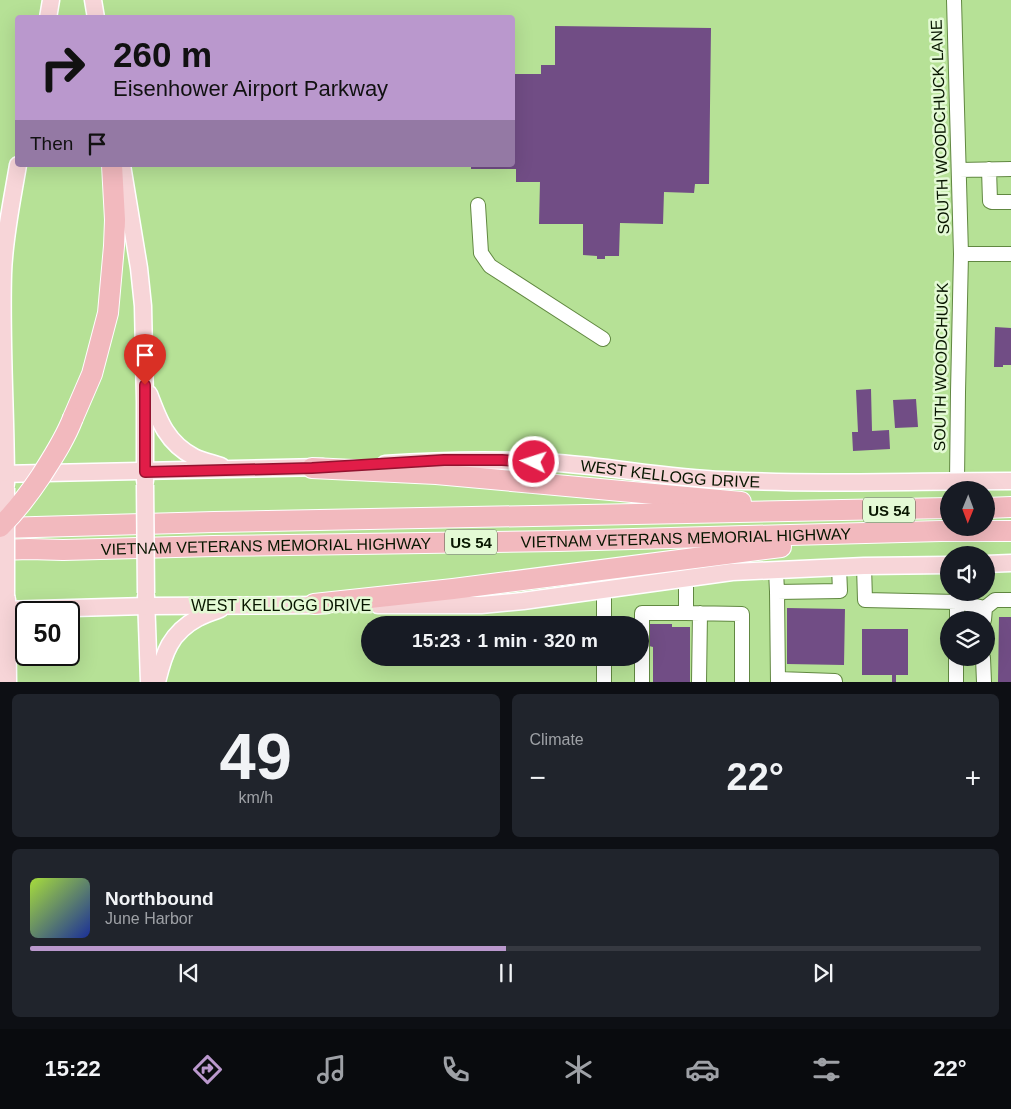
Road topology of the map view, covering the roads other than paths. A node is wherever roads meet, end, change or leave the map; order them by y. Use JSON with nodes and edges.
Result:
{"nodes":[{"id":1,"x":51,"y":0,"type":"edge"},
{"id":2,"x":93,"y":0,"type":"edge"},
{"id":3,"x":954,"y":0,"type":"edge"},
{"id":4,"x":48,"y":15,"type":"edge"},
{"id":5,"x":96,"y":15,"type":"edge"},
{"id":6,"x":18,"y":167,"type":"edge"},
{"id":7,"x":112,"y":167,"type":"edge"},
{"id":8,"x":122,"y":167,"type":"edge"},
{"id":9,"x":1011,"y":169,"type":"edge"},
{"id":10,"x":959,"y":170,"type":"junction"},
{"id":11,"x":989,"y":170,"type":"junction"},
{"id":12,"x":1011,"y":202,"type":"edge"},
{"id":13,"x":478,"y":205,"type":"dead end"},
{"id":14,"x":961,"y":254,"type":"junction"},
{"id":15,"x":1011,"y":254,"type":"edge"},
{"id":16,"x":3,"y":332,"type":"junction"},
{"id":17,"x":603,"y":339,"type":"dead end"},
{"id":18,"x":0,"y":359,"type":"edge"},
{"id":19,"x":144,"y":368,"type":"junction"},
{"id":20,"x":312,"y":468,"type":"junction"},
{"id":21,"x":230,"y":470,"type":"junction"},
{"id":22,"x":145,"y":478,"type":"junction"},
{"id":23,"x":4,"y":479,"type":"edge"},
{"id":24,"x":940,"y":481,"type":"edge"},
{"id":25,"x":957,"y":481,"type":"edge"},
{"id":26,"x":995,"y":481,"type":"edge"},
{"id":27,"x":1011,"y":481,"type":"edge"},
{"id":28,"x":1011,"y":507,"type":"edge"},
{"id":29,"x":940,"y":508,"type":"edge"},
{"id":30,"x":995,"y":508,"type":"edge"},
{"id":31,"x":830,"y":511,"type":"junction"},
{"id":32,"x":0,"y":527,"type":"edge"},
{"id":33,"x":940,"y":531,"type":"edge"},
{"id":34,"x":940,"y":531,"type":"edge"},
{"id":35,"x":995,"y":531,"type":"edge"},
{"id":36,"x":1011,"y":531,"type":"edge"},
{"id":37,"x":0,"y":550,"type":"edge"},
{"id":38,"x":1011,"y":563,"type":"edge"},
{"id":39,"x":995,"y":564,"type":"edge"},
{"id":40,"x":940,"y":565,"type":"edge"},
{"id":41,"x":839,"y":566,"type":"junction"},
{"id":42,"x":864,"y":566,"type":"junction"},
{"id":43,"x":776,"y":570,"type":"junction"},
{"id":44,"x":686,"y":578,"type":"junction"},
{"id":45,"x":604,"y":590,"type":"junction"},
{"id":46,"x":777,"y":592,"type":"junction"},
{"id":47,"x":940,"y":598,"type":"edge"},
{"id":48,"x":146,"y":599,"type":"junction"},
{"id":49,"x":1011,"y":600,"type":"edge"},
{"id":50,"x":963,"y":601,"type":"edge"},
{"id":51,"x":314,"y":604,"type":"junction"},
{"id":52,"x":4,"y":605,"type":"edge"},
{"id":53,"x":231,"y":605,"type":"junction"},
{"id":54,"x":979,"y":611,"type":"edge"},
{"id":55,"x":986,"y":611,"type":"edge"},
{"id":56,"x":693,"y":613,"type":"junction"},
{"id":57,"x":604,"y":616,"type":"edge"},
{"id":58,"x":604,"y":666,"type":"edge"},
{"id":59,"x":956,"y":666,"type":"edge"},
{"id":60,"x":983,"y":666,"type":"edge"},
{"id":61,"x":778,"y":680,"type":"edge"},
{"id":62,"x":835,"y":681,"type":"edge"},
{"id":63,"x":8,"y":682,"type":"edge"},
{"id":64,"x":149,"y":682,"type":"edge"},
{"id":65,"x":157,"y":682,"type":"edge"},
{"id":66,"x":604,"y":682,"type":"edge"},
{"id":67,"x":642,"y":682,"type":"edge"},
{"id":68,"x":699,"y":682,"type":"edge"},
{"id":69,"x":742,"y":682,"type":"edge"},
{"id":70,"x":956,"y":682,"type":"edge"},
{"id":71,"x":984,"y":682,"type":"edge"}],
"edges":[{"from":1,"to":4,"type":"main road"},
{"from":2,"to":5,"type":"main road"},
{"from":3,"to":10,"type":"street","name":"SOUTH WOODCHUCK LANE"},
{"from":6,"to":16,"type":"main road"},
{"from":7,"to":32,"type":"highway","bridge":true},
{"from":8,"to":19,"type":"main road"},
{"from":9,"to":11,"type":"street"},
{"from":10,"to":11,"type":"street"},
{"from":10,"to":14,"type":"street","name":"SOUTH WOODCHUCK LANE"},
{"from":11,"to":12,"type":"street"},
{"from":13,"to":17,"type":"street"},
{"from":14,"to":15,"type":"street"},
{"from":14,"to":25,"type":"street","name":"SOUTH WOODCHUCK"},
{"from":16,"to":18,"type":"main road"},
{"from":16,"to":23,"type":"main road"},
{"from":19,"to":21,"type":"main road"},
{"from":19,"to":22,"type":"main road"},
{"from":20,"to":21,"type":"main road","name":"WEST KELLOGG DRIVE"},
{"from":20,"to":24,"type":"main road","name":"WEST KELLOGG DRIVE"},
{"from":20,"to":31,"type":"highway"},
{"from":21,"to":22,"type":"main road","name":"WEST KELLOGG DRIVE"},
{"from":22,"to":23,"type":"main road","name":"WEST KELLOGG DRIVE"},
{"from":22,"to":48,"type":"main road","bridge":true},
{"from":23,"to":52,"type":"main road","bridge":true},
{"from":26,"to":27,"type":"main road","name":"WEST KELLOGG DRIVE"},
{"from":28,"to":30,"type":"highway"},
{"from":29,"to":31,"type":"highway","name":"VIETNAM VETERANS MEMORIAL HIGHWAY","number":"US 54"},
{"from":31,"to":32,"type":"highway","name":"VIETNAM VETERANS MEMORIAL HIGHWAY","number":"US 54"},
{"from":33,"to":37,"type":"highway","name":"VIETNAM VETERANS MEMORIAL HIGHWAY","number":"US 54"},
{"from":34,"to":51,"type":"highway"},
{"from":35,"to":36,"type":"highway","name":"VIETNAM VETERANS MEMORIAL HIGHWAY","number":"US 54"},
{"from":38,"to":39,"type":"main road"},
{"from":40,"to":42,"type":"main road","name":"WEST KELLOGG DRIVE"},
{"from":41,"to":42,"type":"main road","name":"WEST KELLOGG DRIVE"},
{"from":41,"to":43,"type":"main road","name":"WEST KELLOGG DRIVE"},
{"from":41,"to":46,"type":"street"},
{"from":42,"to":47,"type":"street"},
{"from":43,"to":44,"type":"main road","name":"WEST KELLOGG DRIVE"},
{"from":43,"to":46,"type":"street"},
{"from":44,"to":45,"type":"main road","name":"WEST KELLOGG DRIVE"},
{"from":44,"to":56,"type":"street"},
{"from":45,"to":51,"type":"main road","name":"WEST KELLOGG DRIVE"},
{"from":45,"to":57,"type":"street"},
{"from":46,"to":61,"type":"street"},
{"from":48,"to":52,"type":"main road","name":"WEST KELLOGG DRIVE"},
{"from":48,"to":53,"type":"main road","name":"WEST KELLOGG DRIVE"},
{"from":48,"to":64,"type":"main road"},
{"from":49,"to":55,"type":"street"},
{"from":50,"to":54,"type":"street"},
{"from":51,"to":53,"type":"main road","name":"WEST KELLOGG DRIVE"},
{"from":52,"to":63,"type":"main road"},
{"from":53,"to":65,"type":"main road"},
{"from":56,"to":67,"type":"street"},
{"from":56,"to":68,"type":"street"},
{"from":56,"to":69,"type":"street"},
{"from":58,"to":66,"type":"street"},
{"from":59,"to":70,"type":"street"},
{"from":60,"to":71,"type":"street"},
{"from":61,"to":62,"type":"street"}]}
